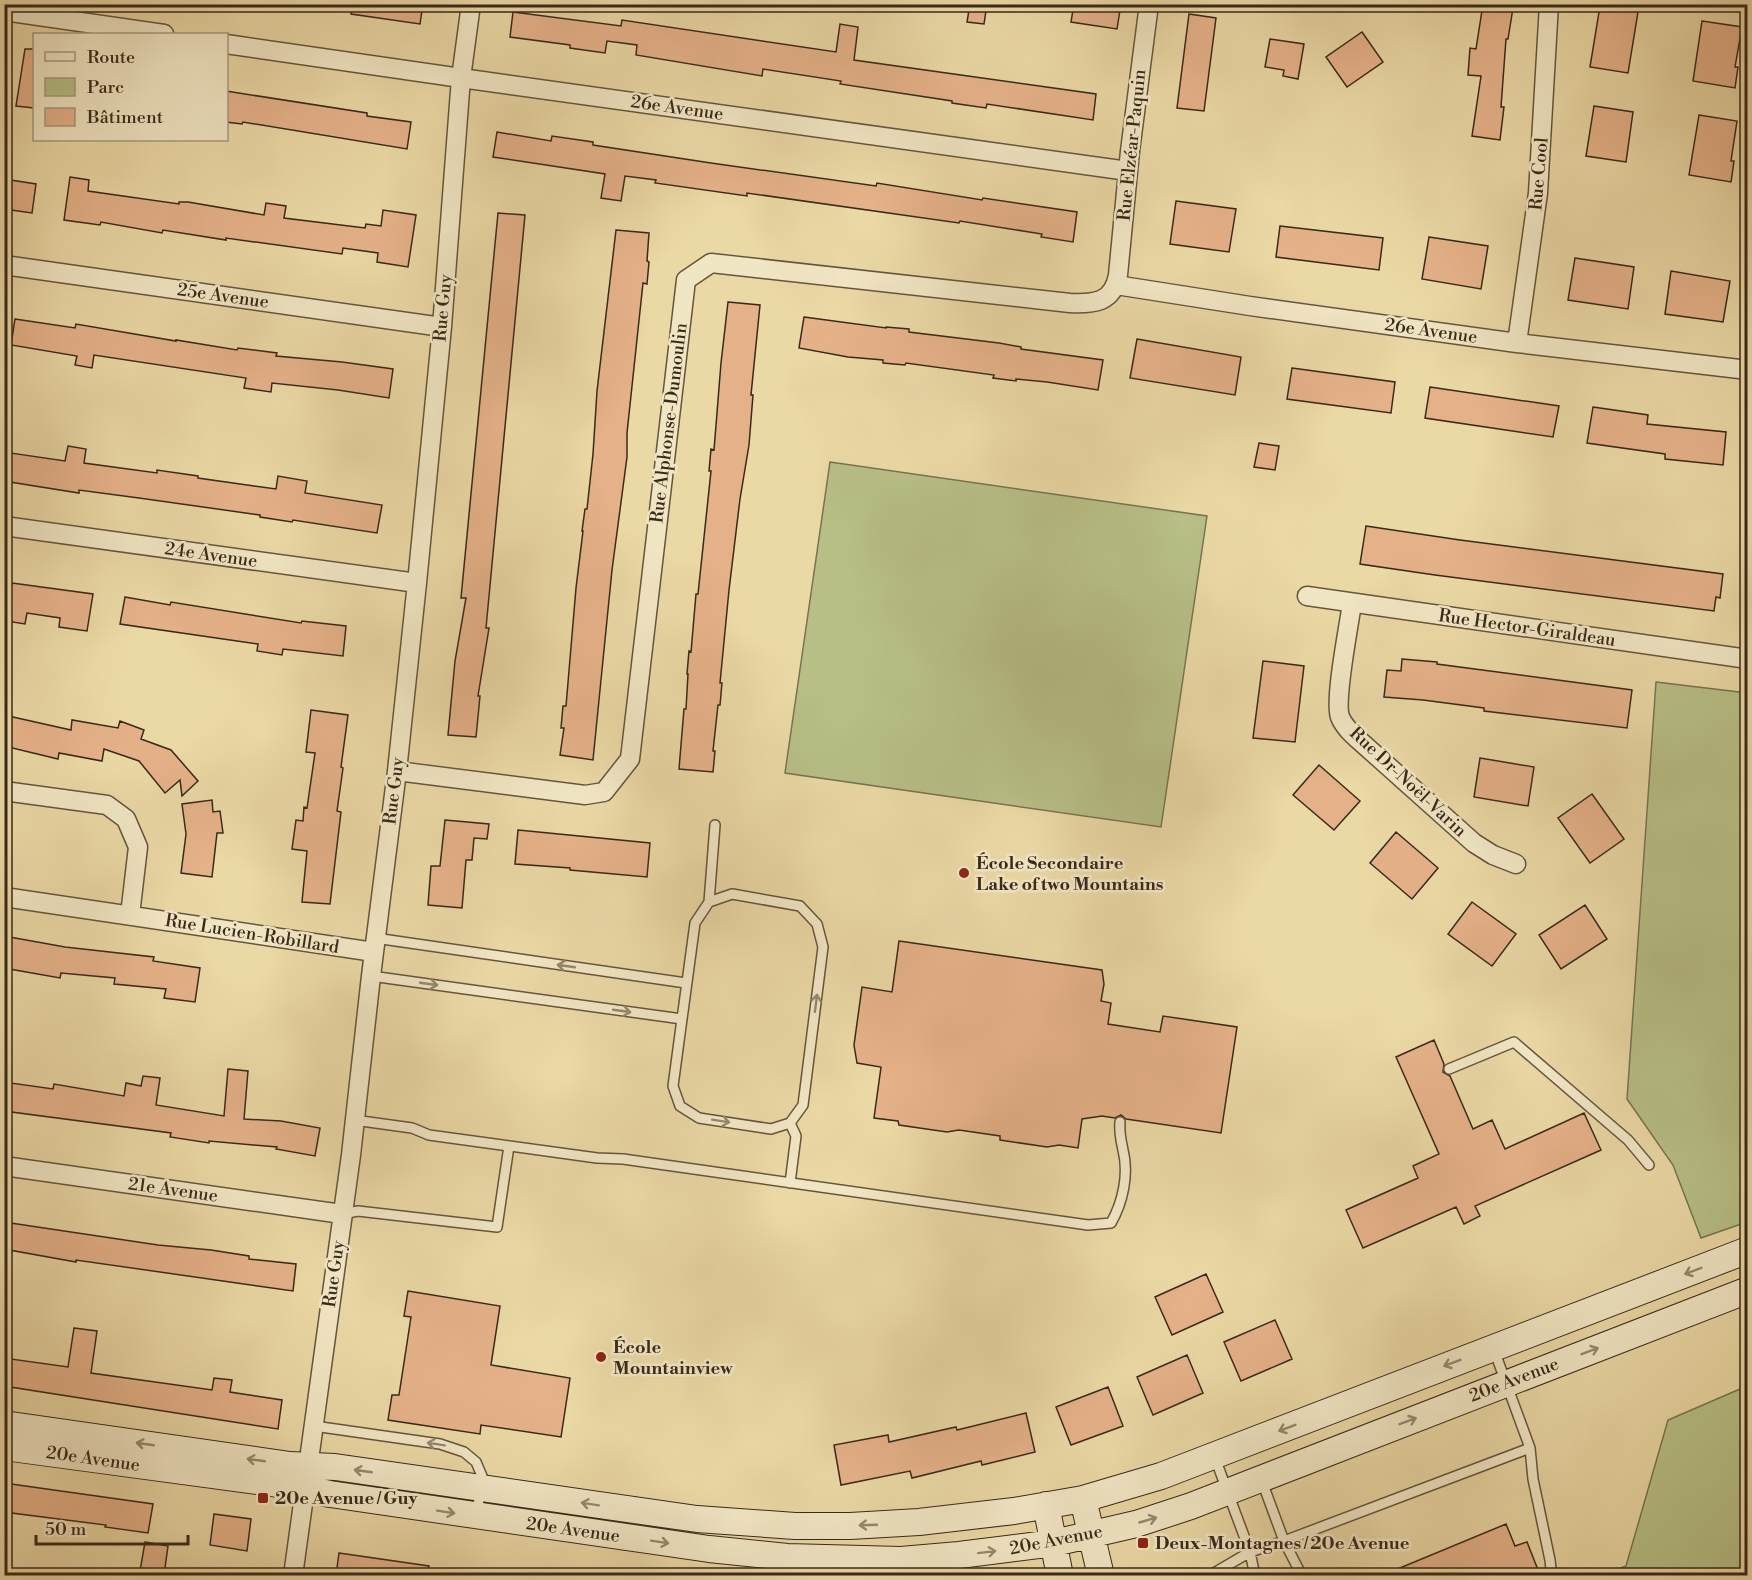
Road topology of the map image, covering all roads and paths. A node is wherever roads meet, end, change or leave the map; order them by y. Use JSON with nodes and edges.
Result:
{"nodes":[{"id":1,"x":471,"y":4,"type":"edge"},
{"id":2,"x":1149,"y":4,"type":"edge"},
{"id":3,"x":1549,"y":4,"type":"edge"},
{"id":4,"x":4,"y":11,"type":"edge"},
{"id":5,"x":157,"y":33,"type":"edge"},
{"id":6,"x":228,"y":44,"type":"edge"},
{"id":7,"x":461,"y":78,"type":"junction"},
{"id":8,"x":1128,"y":171,"type":"junction"},
{"id":9,"x":4,"y":265,"type":"edge"},
{"id":10,"x":1116,"y":285,"type":"junction"},
{"id":11,"x":442,"y":327,"type":"junction"},
{"id":12,"x":1517,"y":343,"type":"junction"},
{"id":13,"x":1748,"y":370,"type":"edge"},
{"id":14,"x":4,"y":526,"type":"edge"},
{"id":15,"x":417,"y":583,"type":"junction"},
{"id":16,"x":1307,"y":596,"type":"dead end"},
{"id":17,"x":1352,"y":603,"type":"junction"},
{"id":18,"x":1748,"y":659,"type":"edge"},
{"id":19,"x":397,"y":771,"type":"junction"},
{"id":20,"x":4,"y":791,"type":"edge"},
{"id":21,"x":715,"y":825,"type":"dead end"},
{"id":22,"x":1516,"y":864,"type":"dead end"},
{"id":23,"x":4,"y":897,"type":"edge"},
{"id":24,"x":709,"y":903,"type":"junction"},
{"id":25,"x":130,"y":915,"type":"junction"},
{"id":26,"x":375,"y":945,"type":"junction"},
{"id":27,"x":371,"y":976,"type":"junction"},
{"id":28,"x":687,"y":983,"type":"junction"},
{"id":29,"x":682,"y":1019,"type":"junction"},
{"id":30,"x":1449,"y":1069,"type":"dead end"},
{"id":31,"x":354,"y":1120,"type":"junction"},
{"id":32,"x":1120,"y":1122,"type":"dead end"},
{"id":33,"x":790,"y":1123,"type":"junction"},
{"id":34,"x":509,"y":1146,"type":"junction"},
{"id":35,"x":1649,"y":1165,"type":"dead end"},
{"id":36,"x":4,"y":1166,"type":"edge"},
{"id":37,"x":790,"y":1184,"type":"junction"},
{"id":38,"x":342,"y":1214,"type":"junction"},
{"id":39,"x":1748,"y":1250,"type":"edge"},
{"id":40,"x":1748,"y":1290,"type":"edge"},
{"id":41,"x":1493,"y":1347,"type":"junction"},
{"id":42,"x":1506,"y":1383,"type":"junction"},
{"id":43,"x":4,"y":1424,"type":"edge"},
{"id":44,"x":314,"y":1426,"type":"junction"},
{"id":45,"x":4,"y":1447,"type":"edge"},
{"id":46,"x":1530,"y":1448,"type":"junction"},
{"id":47,"x":1214,"y":1456,"type":"junction"},
{"id":48,"x":307,"y":1477,"type":"junction"},
{"id":49,"x":1261,"y":1478,"type":"junction"},
{"id":50,"x":481,"y":1488,"type":"junction"},
{"id":51,"x":1228,"y":1491,"type":"junction"},
{"id":52,"x":1083,"y":1498,"type":"junction"},
{"id":53,"x":1046,"y":1505,"type":"junction"},
{"id":54,"x":477,"y":1516,"type":"junction"},
{"id":55,"x":1092,"y":1535,"type":"junction"},
{"id":56,"x":1284,"y":1540,"type":"junction"},
{"id":57,"x":1054,"y":1543,"type":"junction"},
{"id":58,"x":1250,"y":1552,"type":"junction"},
{"id":59,"x":293,"y":1575,"type":"edge"},
{"id":60,"x":1060,"y":1575,"type":"edge"},
{"id":61,"x":1101,"y":1575,"type":"edge"},
{"id":62,"x":1209,"y":1575,"type":"edge"},
{"id":63,"x":1255,"y":1575,"type":"edge"},
{"id":64,"x":1302,"y":1575,"type":"edge"},
{"id":65,"x":1548,"y":1575,"type":"edge"}],
"edges":[{"from":1,"to":7,"type":"street","name":"Rue Guy"},
{"from":2,"to":8,"type":"street","name":"Rue Elzéar-Paquin"},
{"from":3,"to":12,"type":"street","name":"Rue Cool"},
{"from":4,"to":5,"type":"street"},
{"from":6,"to":7,"type":"street","name":"26e Avenue"},
{"from":7,"to":8,"type":"street","name":"26e Avenue"},
{"from":7,"to":11,"type":"street","name":"Rue Guy"},
{"from":8,"to":10,"type":"street","name":"Rue Elzéar-Paquin"},
{"from":9,"to":11,"type":"street","name":"25e Avenue"},
{"from":10,"to":12,"type":"street","name":"26e Avenue"},
{"from":10,"to":19,"type":"street","name":"Rue Alphonse-Dumoulin"},
{"from":11,"to":15,"type":"street","name":"Rue Guy"},
{"from":12,"to":13,"type":"street","name":"26e Avenue"},
{"from":14,"to":15,"type":"street","name":"24e Avenue"},
{"from":15,"to":19,"type":"street","name":"Rue Guy"},
{"from":16,"to":17,"type":"street","name":"Rue Hector-Giraldeau"},
{"from":17,"to":18,"type":"street","name":"Rue Hector-Giraldeau"},
{"from":17,"to":22,"type":"street","name":"Rue Dr-Noël-Varin"},
{"from":19,"to":26,"type":"street","name":"Rue Guy"},
{"from":20,"to":25,"type":"street"},
{"from":21,"to":24,"type":"lane"},
{"from":23,"to":25,"type":"street","name":"Rue Lucien-Robillard"},
{"from":24,"to":28,"type":"lane"},
{"from":33,"to":24,"type":"lane","one_way":true},
{"from":25,"to":26,"type":"street","name":"Rue Lucien-Robillard"},
{"from":26,"to":27,"type":"street","name":"Rue Guy"},
{"from":28,"to":26,"type":"lane","one_way":true},
{"from":27,"to":29,"type":"lane","one_way":true},
{"from":27,"to":31,"type":"street","name":"Rue Guy"},
{"from":28,"to":29,"type":"lane"},
{"from":29,"to":33,"type":"lane","one_way":true},
{"from":30,"to":35,"type":"lane"},
{"from":31,"to":34,"type":"lane"},
{"from":31,"to":38,"type":"street","name":"Rue Guy"},
{"from":32,"to":37,"type":"lane"},
{"from":33,"to":37,"type":"lane"},
{"from":34,"to":37,"type":"lane"},
{"from":34,"to":38,"type":"lane"},
{"from":36,"to":38,"type":"street","name":"21e Avenue"},
{"from":38,"to":44,"type":"street","name":"Rue Guy"},
{"from":39,"to":41,"type":"street","name":"20e Avenue","one_way":true},
{"from":42,"to":40,"type":"street","name":"20e Avenue","one_way":true},
{"from":41,"to":42,"type":"lane"},
{"from":41,"to":47,"type":"street","name":"20e Avenue","one_way":true},
{"from":42,"to":46,"type":"lane"},
{"from":49,"to":42,"type":"street","name":"20e Avenue","one_way":true},
{"from":48,"to":43,"type":"street","name":"20e Avenue","one_way":true},
{"from":44,"to":48,"type":"street","name":"Rue Guy"},
{"from":50,"to":44,"type":"lane","one_way":true},
{"from":45,"to":48,"type":"street","name":"20e Avenue"},
{"from":46,"to":56,"type":"lane"},
{"from":46,"to":65,"type":"lane"},
{"from":47,"to":51,"type":"lane"},
{"from":47,"to":52,"type":"street","name":"20e Avenue"},
{"from":50,"to":48,"type":"street","name":"20e Avenue","one_way":true},
{"from":48,"to":54,"type":"street","name":"20e Avenue","one_way":true},
{"from":48,"to":59,"type":"street","name":"Rue Guy"},
{"from":49,"to":51,"type":"street","name":"20e Avenue"},
{"from":49,"to":56,"type":"lane"},
{"from":53,"to":50,"type":"street","name":"20e Avenue","one_way":true},
{"from":50,"to":54,"type":"lane"},
{"from":55,"to":51,"type":"street","name":"20e Avenue","one_way":true},
{"from":51,"to":58,"type":"lane"},
{"from":52,"to":53,"type":"street","name":"20e Avenue"},
{"from":52,"to":55,"type":"street"},
{"from":53,"to":57,"type":"street"},
{"from":54,"to":57,"type":"street","name":"20e Avenue","one_way":true},
{"from":55,"to":57,"type":"street","name":"20e Avenue"},
{"from":55,"to":61,"type":"street"},
{"from":56,"to":58,"type":"lane"},
{"from":56,"to":64,"type":"lane"},
{"from":57,"to":60,"type":"street"},
{"from":58,"to":62,"type":"lane"},
{"from":58,"to":63,"type":"lane"}]}
